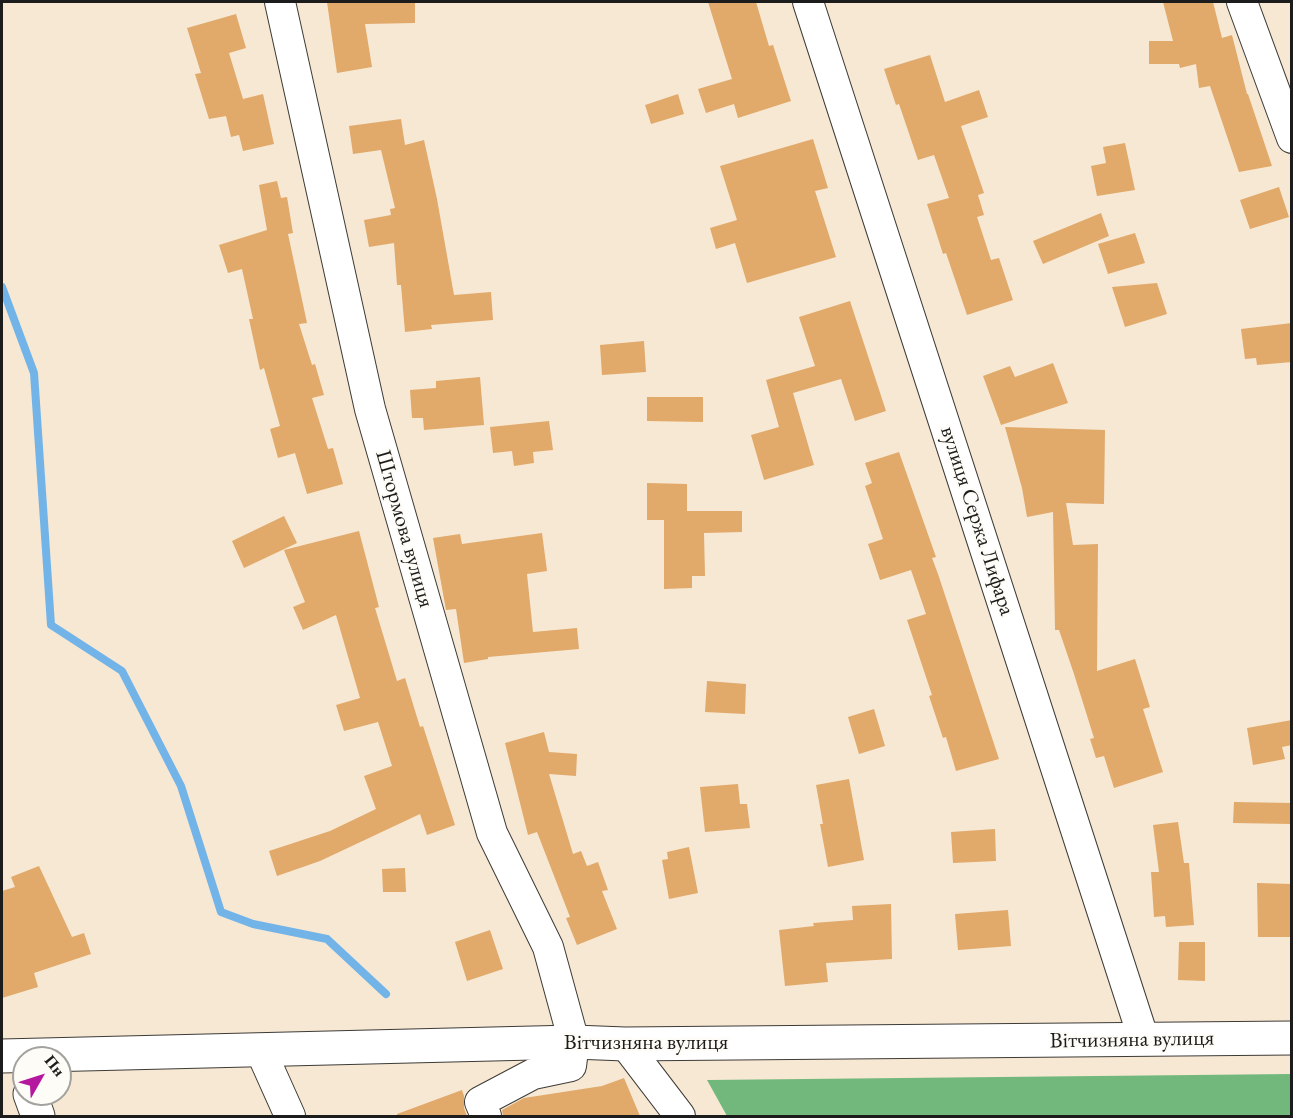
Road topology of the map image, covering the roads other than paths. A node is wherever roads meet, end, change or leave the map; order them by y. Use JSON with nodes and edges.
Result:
{"nodes":[{"id":1,"x":280,"y":2,"type":"edge"},
{"id":2,"x":808,"y":2,"type":"edge"},
{"id":3,"x":1242,"y":2,"type":"edge"},
{"id":4,"x":1292,"y":138,"type":"edge"},
{"id":5,"x":1292,"y":1038,"type":"edge"},
{"id":6,"x":1144,"y":1040,"type":"junction"},
{"id":7,"x":574,"y":1042,"type":"junction"},
{"id":8,"x":625,"y":1044,"type":"junction"},
{"id":9,"x":260,"y":1049,"type":"junction"},
{"id":10,"x":72,"y":1059,"type":"edge"},
{"id":11,"x":290,"y":1116,"type":"edge"},
{"id":12,"x":486,"y":1116,"type":"edge"},
{"id":13,"x":680,"y":1116,"type":"edge"}],
"edges":[{"from":1,"to":7,"type":"street","name":"Штормова вулиця"},
{"from":2,"to":6,"type":"street","name":"вулиця Сержа Лифара"},
{"from":3,"to":4,"type":"street"},
{"from":5,"to":6,"type":"street","name":"Вітчизняна вулиця"},
{"from":6,"to":8,"type":"street","name":"Вітчизняна вулиця"},
{"from":7,"to":8,"type":"street","name":"Вітчизняна вулиця"},
{"from":7,"to":9,"type":"street","name":"Вітчизняна вулиця"},
{"from":7,"to":12,"type":"street"},
{"from":8,"to":13,"type":"street"},
{"from":9,"to":10,"type":"street","name":"Вітчизняна вулиця"},
{"from":9,"to":11,"type":"street"}]}
